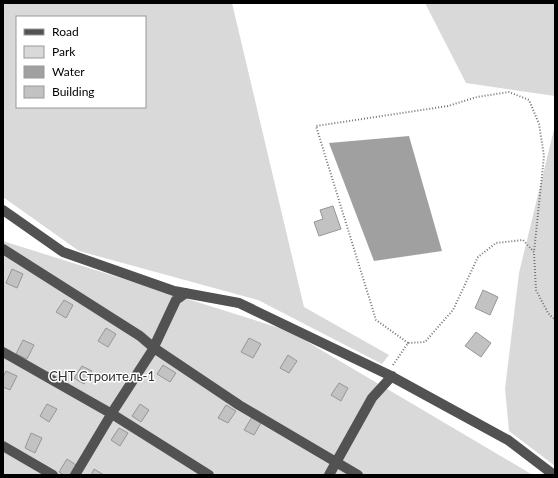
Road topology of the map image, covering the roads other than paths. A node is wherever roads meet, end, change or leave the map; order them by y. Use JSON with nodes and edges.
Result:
{"nodes":[{"id":1,"x":3,"y":210,"type":"edge"},
{"id":2,"x":3,"y":249,"type":"edge"},
{"id":3,"x":186,"y":293,"type":"junction"},
{"id":4,"x":154,"y":348,"type":"junction"},
{"id":5,"x":3,"y":352,"type":"edge"},
{"id":6,"x":390,"y":375,"type":"junction"},
{"id":7,"x":112,"y":414,"type":"junction"},
{"id":8,"x":3,"y":446,"type":"edge"},
{"id":9,"x":337,"y":463,"type":"junction"},
{"id":10,"x":53,"y":475,"type":"edge"},
{"id":11,"x":75,"y":475,"type":"edge"},
{"id":12,"x":209,"y":475,"type":"edge"},
{"id":13,"x":329,"y":475,"type":"edge"},
{"id":14,"x":358,"y":475,"type":"edge"},
{"id":15,"x":554,"y":475,"type":"edge"}],
"edges":[{"from":1,"to":3,"type":"street"},
{"from":2,"to":4,"type":"street"},
{"from":3,"to":4,"type":"street"},
{"from":3,"to":6,"type":"street"},
{"from":4,"to":7,"type":"street"},
{"from":4,"to":9,"type":"street"},
{"from":5,"to":7,"type":"street"},
{"from":6,"to":9,"type":"street"},
{"from":6,"to":15,"type":"street"},
{"from":7,"to":11,"type":"street"},
{"from":7,"to":12,"type":"street"},
{"from":8,"to":10,"type":"street"},
{"from":9,"to":13,"type":"street"},
{"from":9,"to":14,"type":"street"}]}
